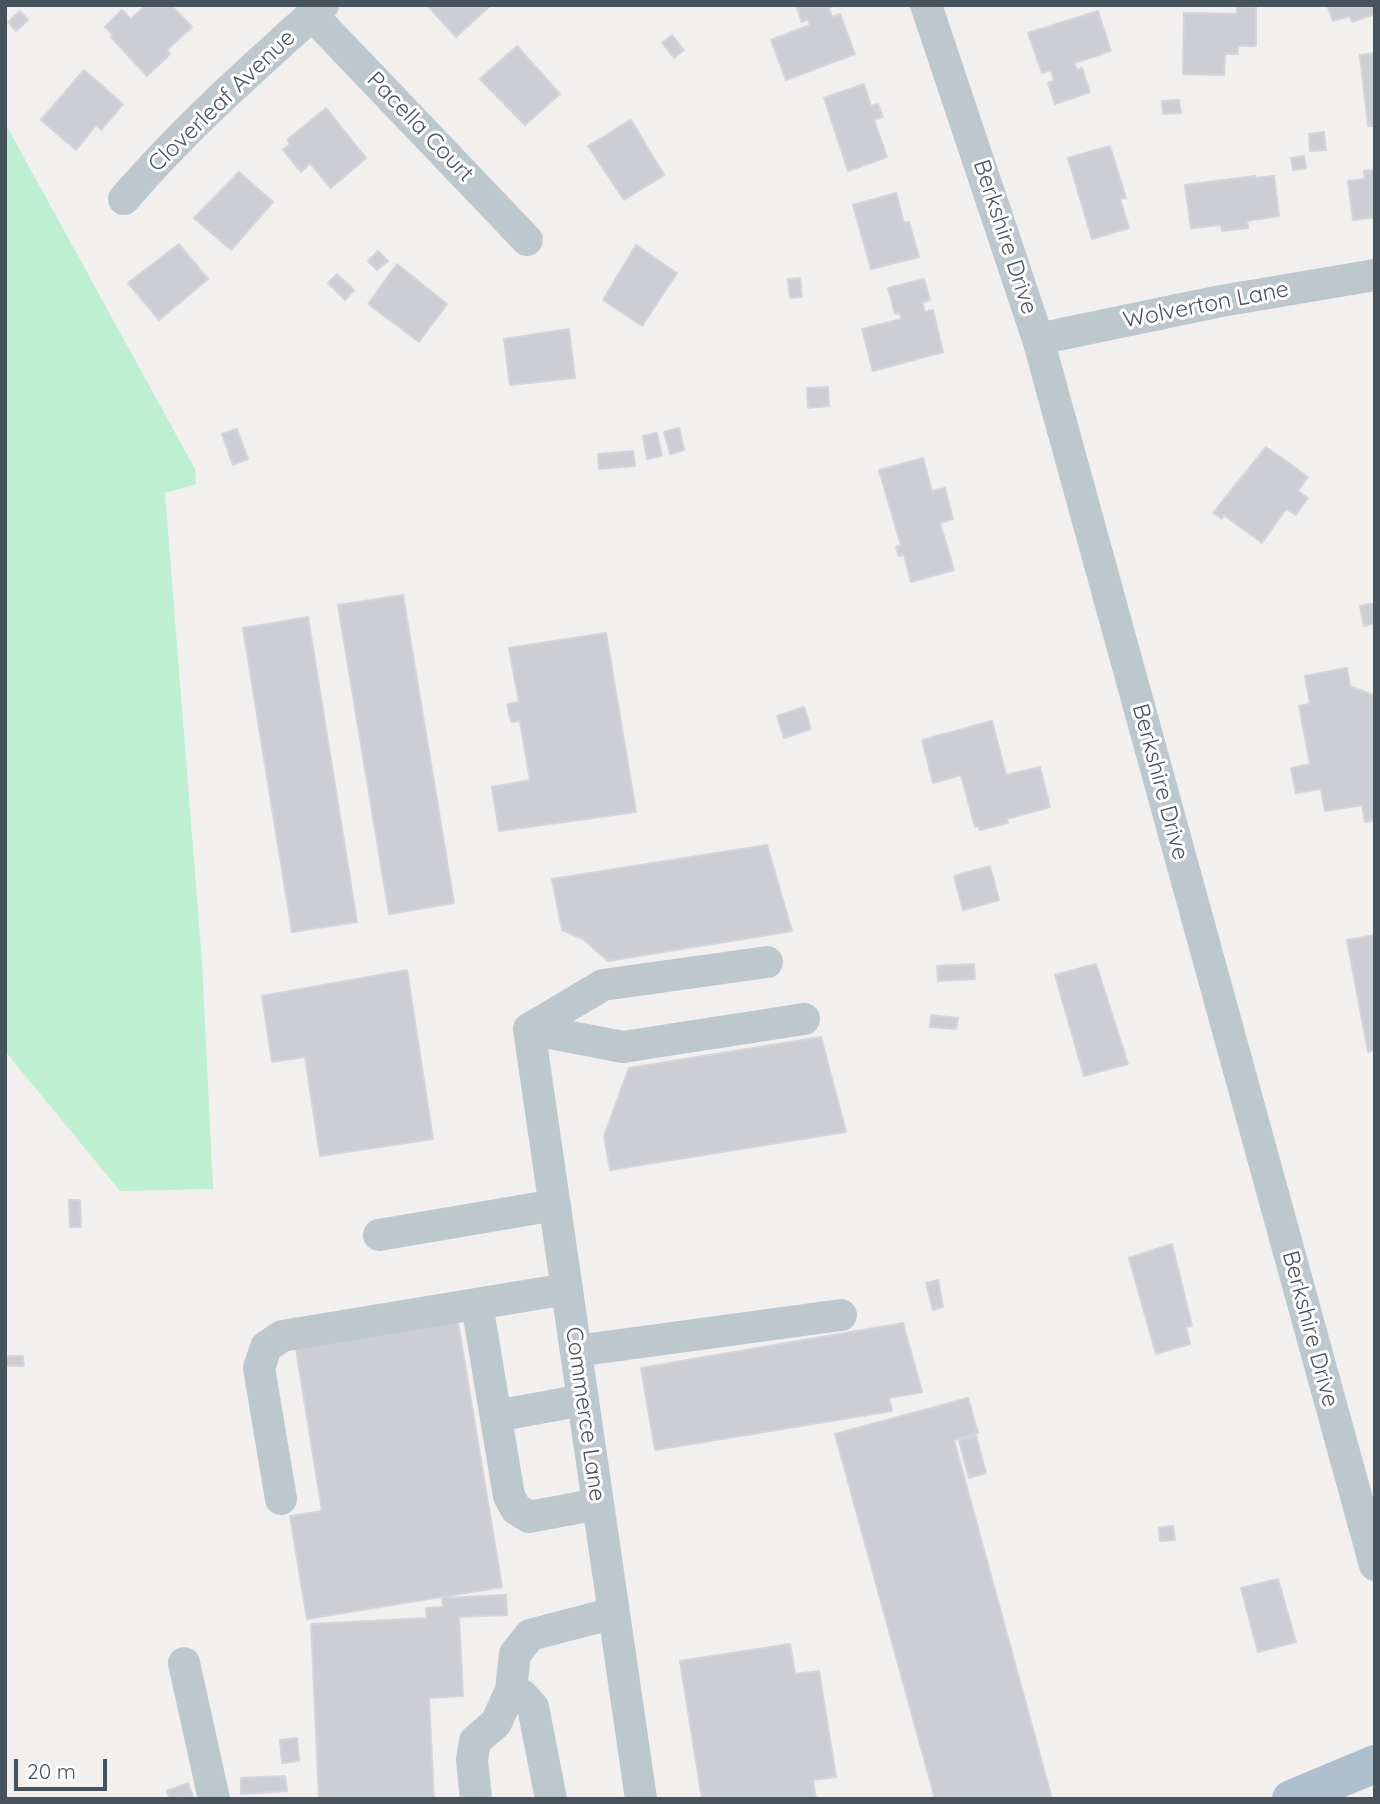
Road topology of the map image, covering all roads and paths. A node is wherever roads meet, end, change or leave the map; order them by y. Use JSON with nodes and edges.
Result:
{"nodes":[{"id":1,"x":926,"y":5,"type":"edge"},
{"id":2,"x":318,"y":10,"type":"edge"},
{"id":3,"x":124,"y":200,"type":"dead end"},
{"id":4,"x":527,"y":240,"type":"dead end"},
{"id":5,"x":1375,"y":275,"type":"edge"},
{"id":6,"x":1038,"y":340,"type":"junction"},
{"id":7,"x":767,"y":962,"type":"dead end"},
{"id":8,"x":804,"y":1019,"type":"dead end"},
{"id":9,"x":529,"y":1029,"type":"junction"},
{"id":10,"x":555,"y":1205,"type":"junction"},
{"id":11,"x":379,"y":1235,"type":"dead end"},
{"id":12,"x":567,"y":1289,"type":"junction"},
{"id":13,"x":477,"y":1304,"type":"junction"},
{"id":14,"x":841,"y":1315,"type":"dead end"},
{"id":15,"x":576,"y":1351,"type":"junction"},
{"id":16,"x":583,"y":1400,"type":"junction"},
{"id":17,"x":496,"y":1416,"type":"junction"},
{"id":18,"x":1362,"y":1467,"type":"edge"},
{"id":19,"x":281,"y":1499,"type":"dead end"},
{"id":20,"x":598,"y":1504,"type":"junction"},
{"id":21,"x":1375,"y":1565,"type":"edge"},
{"id":22,"x":614,"y":1612,"type":"junction"},
{"id":23,"x":184,"y":1663,"type":"dead end"},
{"id":24,"x":511,"y":1690,"type":"junction"},
{"id":25,"x":1375,"y":1764,"type":"edge"},
{"id":26,"x":214,"y":1799,"type":"edge"},
{"id":27,"x":475,"y":1799,"type":"edge"},
{"id":28,"x":551,"y":1799,"type":"edge"},
{"id":29,"x":641,"y":1799,"type":"edge"},
{"id":30,"x":1292,"y":1799,"type":"edge"}],
"edges":[{"from":1,"to":6,"type":"street","name":"Berkshire Drive"},
{"from":2,"to":3,"type":"street","name":"Cloverleaf Avenue"},
{"from":2,"to":4,"type":"street","name":"Pacella Court"},
{"from":5,"to":6,"type":"street","name":"Wolverton Lane"},
{"from":6,"to":18,"type":"street","name":"Berkshire Drive"},
{"from":7,"to":9,"type":"street"},
{"from":8,"to":9,"type":"street"},
{"from":9,"to":10,"type":"street","name":"Commerce Lane"},
{"from":10,"to":11,"type":"street"},
{"from":10,"to":12,"type":"street","name":"Commerce Lane"},
{"from":12,"to":13,"type":"street"},
{"from":12,"to":15,"type":"street","name":"Commerce Lane"},
{"from":13,"to":17,"type":"street"},
{"from":13,"to":19,"type":"street"},
{"from":14,"to":15,"type":"street"},
{"from":15,"to":16,"type":"street","name":"Commerce Lane"},
{"from":16,"to":17,"type":"street"},
{"from":16,"to":20,"type":"street","name":"Commerce Lane"},
{"from":17,"to":20,"type":"street"},
{"from":18,"to":21,"type":"street","name":"Berkshire Drive"},
{"from":20,"to":22,"type":"street","name":"Commerce Lane"},
{"from":22,"to":24,"type":"street"},
{"from":22,"to":29,"type":"street","name":"Commerce Lane"},
{"from":23,"to":26,"type":"street"},
{"from":24,"to":27,"type":"street"},
{"from":24,"to":28,"type":"street"},
{"from":25,"to":30,"type":"main road"}]}
